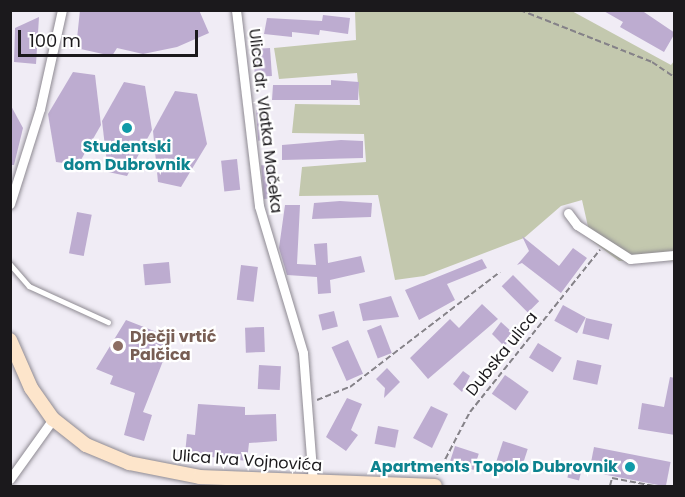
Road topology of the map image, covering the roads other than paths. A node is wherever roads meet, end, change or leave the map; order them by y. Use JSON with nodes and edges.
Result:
{"nodes":[{"id":1,"x":62,"y":10,"type":"edge"},
{"id":2,"x":236,"y":10,"type":"edge"},
{"id":3,"x":10,"y":204,"type":"edge"},
{"id":4,"x":568,"y":213,"type":"dead end"},
{"id":5,"x":675,"y":255,"type":"edge"},
{"id":6,"x":10,"y":264,"type":"edge"},
{"id":7,"x":108,"y":322,"type":"dead end"},
{"id":8,"x":10,"y":340,"type":"edge"},
{"id":9,"x":53,"y":419,"type":"junction"},
{"id":10,"x":10,"y":479,"type":"edge"},
{"id":11,"x":313,"y":482,"type":"junction"},
{"id":12,"x":436,"y":482,"type":"edge"}],
"edges":[{"from":1,"to":3,"type":"street"},
{"from":2,"to":11,"type":"street","name":"Ulica dr. Vlatka Mačeka"},
{"from":4,"to":5,"type":"street"},
{"from":6,"to":7,"type":"lane"},
{"from":8,"to":9,"type":"main road","name":"Ulica Iva Vojnovića"},
{"from":9,"to":10,"type":"street"},
{"from":9,"to":11,"type":"main road","name":"Ulica Iva Vojnovića"},
{"from":11,"to":12,"type":"main road","name":"Ulica Iva Vojnovića"}]}
